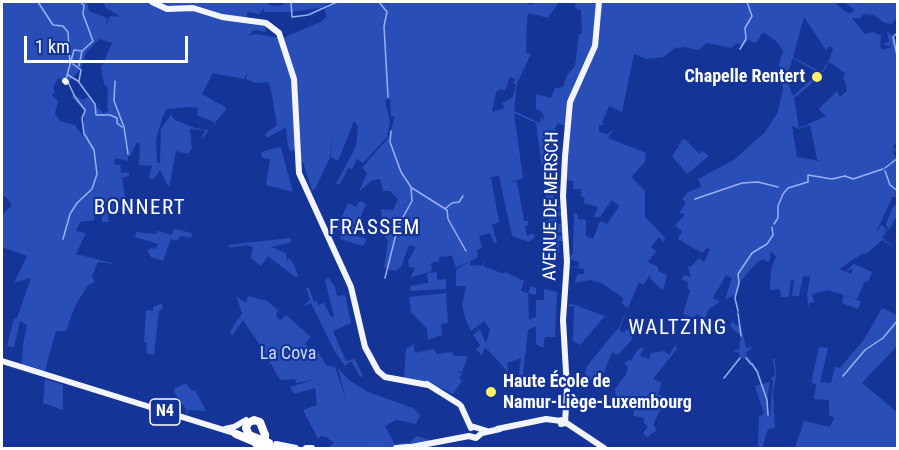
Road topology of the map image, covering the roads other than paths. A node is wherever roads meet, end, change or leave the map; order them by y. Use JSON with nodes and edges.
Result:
{"nodes":[{"id":1,"x":152,"y":2,"type":"edge"},
{"id":2,"x":599,"y":2,"type":"edge"},
{"id":3,"x":2,"y":362,"type":"edge"},
{"id":4,"x":246,"y":420,"type":"joint"},
{"id":5,"x":563,"y":421,"type":"junction"},
{"id":6,"x":216,"y":427,"type":"junction"},
{"id":7,"x":474,"y":432,"type":"junction"},
{"id":8,"x":236,"y":434,"type":"junction"},
{"id":9,"x":270,"y":443,"type":"edge"},
{"id":10,"x":429,"y":443,"type":"junction"},
{"id":11,"x":259,"y":448,"type":"edge"},
{"id":12,"x":287,"y":448,"type":"edge"},
{"id":13,"x":296,"y":448,"type":"edge"},
{"id":14,"x":306,"y":448,"type":"edge"},
{"id":15,"x":312,"y":448,"type":"edge"},
{"id":16,"x":396,"y":448,"type":"edge"},
{"id":17,"x":405,"y":448,"type":"edge"},
{"id":18,"x":604,"y":448,"type":"edge"}],
"edges":[{"from":1,"to":7,"type":"main road"},
{"from":2,"to":5,"type":"main road","name":"AVENUE DE MERSCH"},
{"from":3,"to":6,"type":"main road","number":"N4"},
{"from":3,"to":8,"type":"main road","number":"N4"},
{"from":4,"to":6,"type":"main road"},
{"from":4,"to":9,"type":"highway"},
{"from":5,"to":7,"type":"main road"},
{"from":5,"to":18,"type":"main road"},
{"from":6,"to":9,"type":"main road","number":"N4"},
{"from":7,"to":10,"type":"main road"},
{"from":8,"to":9,"type":"main road","number":"N4"},
{"from":8,"to":11,"type":"highway"},
{"from":9,"to":12,"type":"main road","number":"N4"},
{"from":9,"to":13,"type":"main road","number":"N4"},
{"from":10,"to":16,"type":"main road"},
{"from":10,"to":17,"type":"main road"},
{"from":14,"to":15,"type":"main road"}]}
